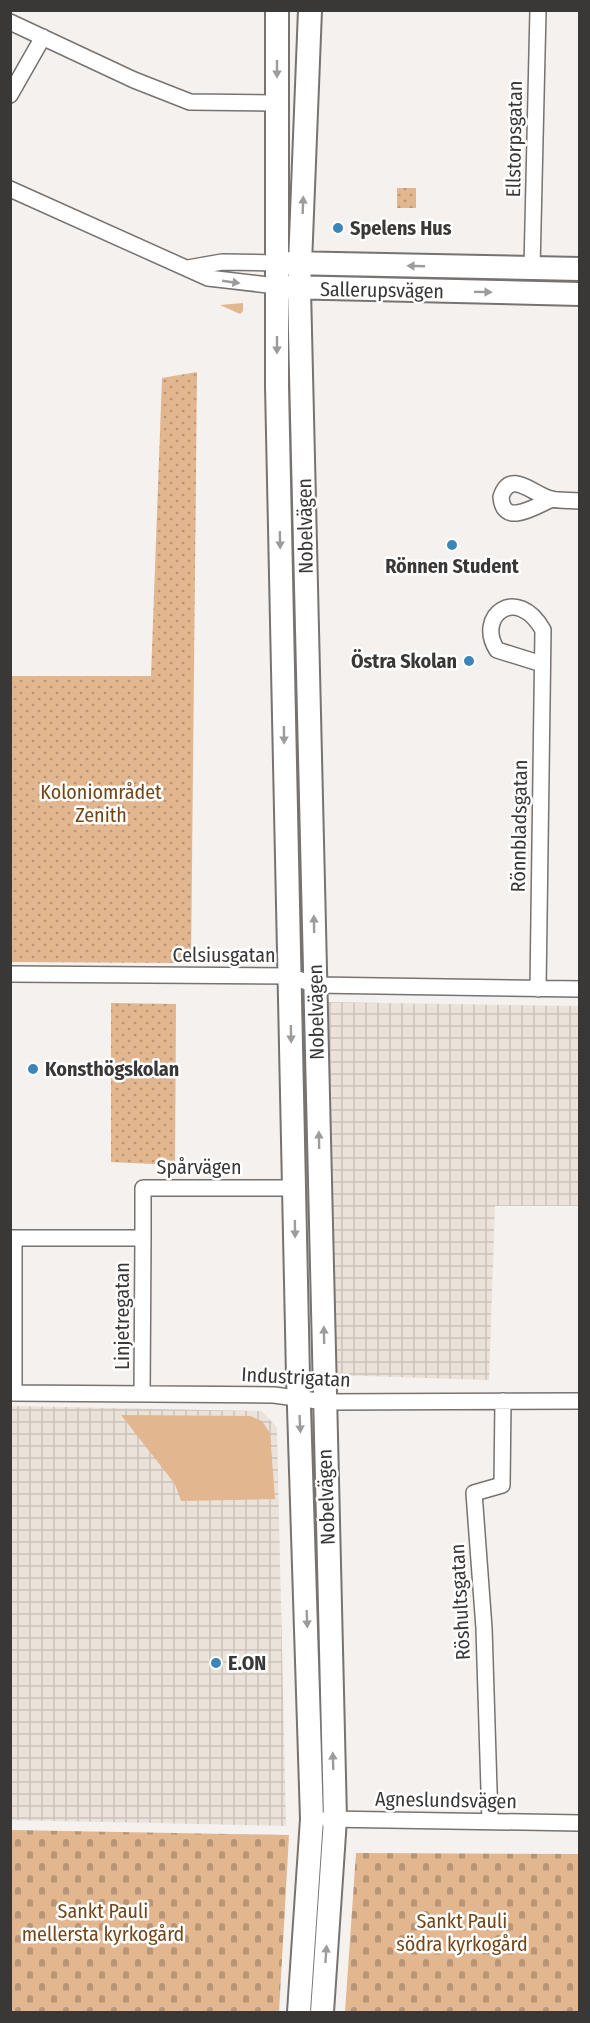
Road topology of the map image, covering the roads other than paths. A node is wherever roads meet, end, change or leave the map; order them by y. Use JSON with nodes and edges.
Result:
{"nodes":[{"id":1,"x":278,"y":10,"type":"edge"},
{"id":2,"x":310,"y":10,"type":"edge"},
{"id":3,"x":538,"y":10,"type":"edge"},
{"id":4,"x":10,"y":22,"type":"edge"},
{"id":5,"x":43,"y":37,"type":"junction"},
{"id":6,"x":10,"y":95,"type":"edge"},
{"id":7,"x":277,"y":103,"type":"junction"},
{"id":8,"x":10,"y":189,"type":"edge"},
{"id":9,"x":277,"y":263,"type":"junction"},
{"id":10,"x":301,"y":263,"type":"junction"},
{"id":11,"x":188,"y":268,"type":"junction"},
{"id":12,"x":532,"y":268,"type":"junction"},
{"id":13,"x":579,"y":269,"type":"edge"},
{"id":14,"x":288,"y":287,"type":"junction"},
{"id":15,"x":579,"y":294,"type":"edge"},
{"id":16,"x":552,"y":499,"type":"dead end"},
{"id":17,"x":579,"y":501,"type":"edge"},
{"id":18,"x":542,"y":664,"type":"dead end"},
{"id":19,"x":10,"y":974,"type":"edge"},
{"id":20,"x":290,"y":976,"type":"junction"},
{"id":21,"x":315,"y":985,"type":"junction"},
{"id":22,"x":537,"y":989,"type":"junction"},
{"id":23,"x":579,"y":989,"type":"edge"},
{"id":24,"x":294,"y":1188,"type":"junction"},
{"id":25,"x":12,"y":1238,"type":"edge"},
{"id":26,"x":143,"y":1238,"type":"junction"},
{"id":27,"x":12,"y":1393,"type":"edge"},
{"id":28,"x":142,"y":1394,"type":"junction"},
{"id":29,"x":299,"y":1398,"type":"junction"},
{"id":30,"x":503,"y":1401,"type":"junction"},
{"id":31,"x":579,"y":1401,"type":"edge"},
{"id":32,"x":325,"y":1402,"type":"junction"},
{"id":33,"x":312,"y":1819,"type":"junction"},
{"id":34,"x":335,"y":1819,"type":"junction"},
{"id":35,"x":490,"y":1822,"type":"junction"},
{"id":36,"x":579,"y":1823,"type":"edge"},
{"id":37,"x":299,"y":2013,"type":"edge"},
{"id":38,"x":322,"y":2013,"type":"edge"}],
"edges":[{"from":1,"to":7,"type":"main road","name":"Nobelvägen","one_way":true},
{"from":10,"to":2,"type":"main road","name":"Nobelvägen","one_way":true},
{"from":3,"to":12,"type":"street","name":"Ellstorpsgatan"},
{"from":4,"to":5,"type":"street"},
{"from":5,"to":6,"type":"street"},
{"from":5,"to":7,"type":"street"},
{"from":7,"to":9,"type":"main road","name":"Nobelvägen"},
{"from":8,"to":11,"type":"street","name":"Sallerupsvägen"},
{"from":9,"to":10,"type":"main road","name":"Sallerupsvägen"},
{"from":9,"to":11,"type":"street","name":"Sallerupsvägen"},
{"from":9,"to":14,"type":"main road","name":"Nobelvägen"},
{"from":12,"to":10,"type":"main road","name":"Sallerupsvägen","one_way":true},
{"from":10,"to":14,"type":"main road","name":"Nobelvägen"},
{"from":11,"to":14,"type":"street","name":"Sallerupsvägen","one_way":true},
{"from":12,"to":13,"type":"main road","name":"Sallerupsvägen"},
{"from":14,"to":15,"type":"main road","name":"Sallerupsvägen","one_way":true},
{"from":14,"to":20,"type":"main road","name":"Nobelvägen","one_way":true},
{"from":21,"to":14,"type":"main road","name":"Nobelvägen","one_way":true},
{"from":16,"to":17,"type":"street"},
{"from":18,"to":22,"type":"street","name":"Rönnbladsgatan"},
{"from":19,"to":20,"type":"street","name":"Celsiusgatan"},
{"from":20,"to":21,"type":"street","name":"Celsiusgatan"},
{"from":20,"to":24,"type":"main road","name":"Nobelvägen","one_way":true},
{"from":21,"to":22,"type":"street","name":"Celsiusgatan"},
{"from":32,"to":21,"type":"main road","name":"Nobelvägen","one_way":true},
{"from":22,"to":23,"type":"street","name":"Celsiusgatan"},
{"from":24,"to":26,"type":"street","name":"Spårvägen"},
{"from":24,"to":29,"type":"main road","name":"Nobelvägen","one_way":true},
{"from":25,"to":26,"type":"street"},
{"from":25,"to":27,"type":"street"},
{"from":26,"to":28,"type":"street","name":"Linjetregatan"},
{"from":27,"to":28,"type":"street","name":"Industrigatan"},
{"from":28,"to":29,"type":"street","name":"Industrigatan"},
{"from":29,"to":32,"type":"street","name":"Industrigatan"},
{"from":29,"to":33,"type":"main road","name":"Nobelvägen","one_way":true},
{"from":30,"to":31,"type":"street","name":"Industrigatan"},
{"from":30,"to":32,"type":"street","name":"Industrigatan"},
{"from":30,"to":35,"type":"street","name":"Röshultsgatan"},
{"from":34,"to":32,"type":"main road","name":"Nobelvägen","one_way":true},
{"from":33,"to":34,"type":"street","name":"Agneslundsvägen"},
{"from":33,"to":37,"type":"main road","name":"Nobelvägen"},
{"from":34,"to":35,"type":"street","name":"Agneslundsvägen"},
{"from":38,"to":34,"type":"main road","name":"Nobelvägen","one_way":true},
{"from":35,"to":36,"type":"street","name":"Agneslundsvägen"}]}
